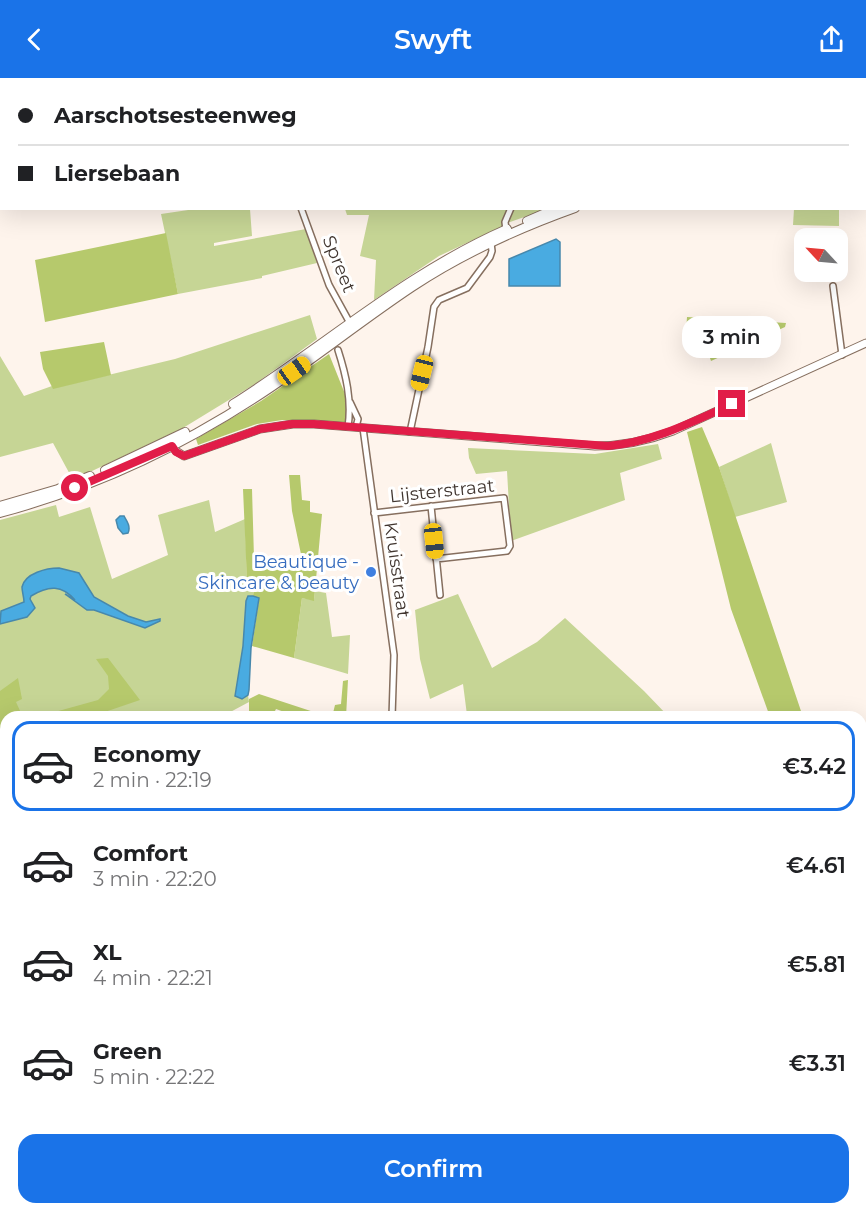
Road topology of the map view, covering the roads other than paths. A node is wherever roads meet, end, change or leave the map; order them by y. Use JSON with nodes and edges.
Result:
{"nodes":[{"id":1,"x":302,"y":210,"type":"edge"},
{"id":2,"x":510,"y":210,"type":"edge"},
{"id":3,"x":552,"y":210,"type":"edge"},
{"id":4,"x":570,"y":210,"type":"edge"},
{"id":5,"x":506,"y":230,"type":"junction"},
{"id":6,"x":491,"y":243,"type":"junction"},
{"id":7,"x":833,"y":286,"type":"dead end"},
{"id":8,"x":351,"y":326,"type":"junction"},
{"id":9,"x":866,"y":343,"type":"edge"},
{"id":10,"x":338,"y":350,"type":"dead end"},
{"id":11,"x":842,"y":355,"type":"junction"},
{"id":12,"x":356,"y":427,"type":"junction"},
{"id":13,"x":410,"y":432,"type":"junction"},
{"id":14,"x":170,"y":444,"type":"junction"},
{"id":15,"x":129,"y":463,"type":"junction"},
{"id":16,"x":0,"y":506,"type":"edge"},
{"id":17,"x":430,"y":506,"type":"junction"},
{"id":18,"x":0,"y":513,"type":"edge"},
{"id":19,"x":374,"y":513,"type":"junction"},
{"id":20,"x":436,"y":559,"type":"junction"},
{"id":21,"x":440,"y":595,"type":"dead end"},
{"id":22,"x":392,"y":711,"type":"edge"}],
"edges":[{"from":1,"to":8,"type":"street","name":"Spreet"},
{"from":2,"to":5,"type":"street"},
{"from":3,"to":5,"type":"main road"},
{"from":4,"to":6,"type":"main road"},
{"from":5,"to":8,"type":"main road"},
{"from":6,"to":8,"type":"main road"},
{"from":6,"to":13,"type":"street"},
{"from":7,"to":11,"type":"street"},
{"from":8,"to":14,"type":"main road"},
{"from":9,"to":11,"type":"street"},
{"from":10,"to":12,"type":"street"},
{"from":11,"to":13,"type":"street"},
{"from":12,"to":13,"type":"street"},
{"from":12,"to":14,"type":"street"},
{"from":12,"to":19,"type":"street","name":"Kruisstraat"},
{"from":14,"to":15,"type":"main road"},
{"from":15,"to":16,"type":"main road"},
{"from":15,"to":18,"type":"main road"},
{"from":17,"to":19,"type":"street","name":"Lijsterstraat"},
{"from":17,"to":20,"type":"street"},
{"from":17,"to":20,"type":"street","name":"Lijsterstraat"},
{"from":19,"to":22,"type":"street","name":"Kruisstraat"},
{"from":20,"to":21,"type":"street"}]}
